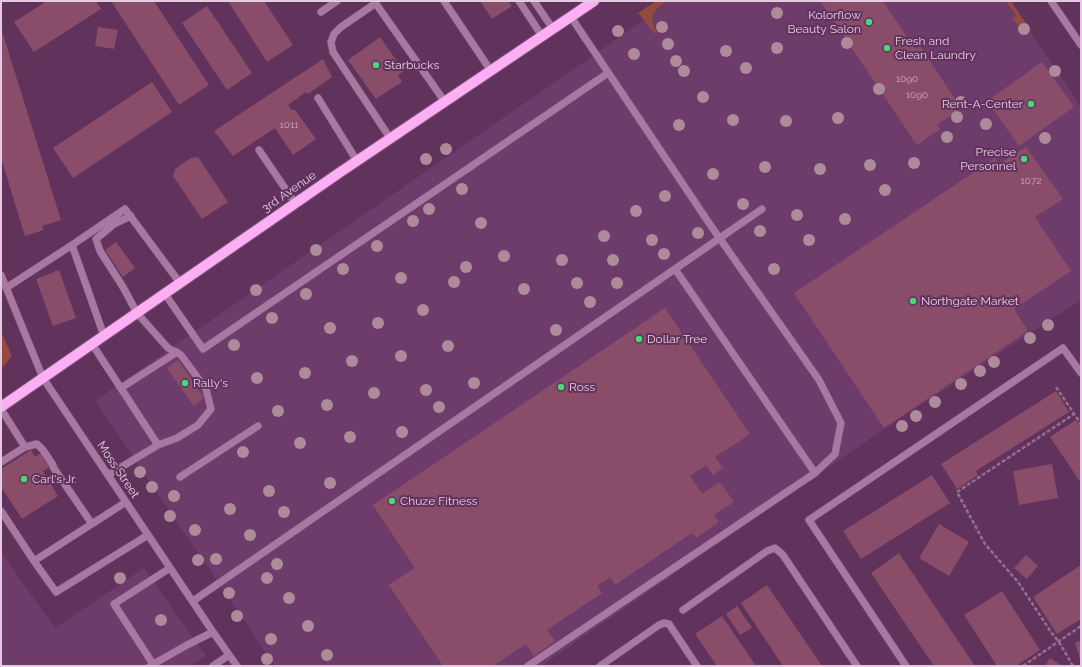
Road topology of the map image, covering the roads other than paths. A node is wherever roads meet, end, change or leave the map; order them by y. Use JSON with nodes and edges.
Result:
{"nodes":[{"id":1,"x":337,"y":1,"type":"edge"},
{"id":2,"x":444,"y":1,"type":"edge"},
{"id":3,"x":518,"y":1,"type":"edge"},
{"id":4,"x":534,"y":1,"type":"edge"},
{"id":5,"x":594,"y":1,"type":"edge"},
{"id":6,"x":1051,"y":1,"type":"edge"},
{"id":7,"x":375,"y":2,"type":"edge"},
{"id":8,"x":321,"y":12,"type":"dead end"},
{"id":9,"x":571,"y":17,"type":"junction"},
{"id":10,"x":553,"y":29,"type":"junction"},
{"id":11,"x":542,"y":36,"type":"junction"},
{"id":12,"x":1081,"y":45,"type":"edge"},
{"id":13,"x":491,"y":71,"type":"junction"},
{"id":14,"x":608,"y":73,"type":"junction"},
{"id":15,"x":318,"y":98,"type":"dead end"},
{"id":16,"x":445,"y":102,"type":"junction"},
{"id":17,"x":390,"y":138,"type":"junction"},
{"id":18,"x":259,"y":150,"type":"dead end"},
{"id":19,"x":357,"y":161,"type":"junction"},
{"id":20,"x":295,"y":203,"type":"junction"},
{"id":21,"x":762,"y":210,"type":"dead end"},
{"id":22,"x":131,"y":216,"type":"junction"},
{"id":23,"x":720,"y":238,"type":"junction"},
{"id":24,"x":72,"y":245,"type":"junction"},
{"id":25,"x":675,"y":269,"type":"junction"},
{"id":26,"x":1,"y":275,"type":"edge"},
{"id":27,"x":180,"y":283,"type":"junction"},
{"id":28,"x":6,"y":288,"type":"junction"},
{"id":29,"x":165,"y":294,"type":"junction"},
{"id":30,"x":137,"y":313,"type":"junction"},
{"id":31,"x":104,"y":336,"type":"junction"},
{"id":32,"x":92,"y":344,"type":"junction"},
{"id":33,"x":177,"y":352,"type":"junction"},
{"id":34,"x":1081,"y":373,"type":"edge"},
{"id":35,"x":43,"y":378,"type":"junction"},
{"id":36,"x":121,"y":388,"type":"junction"},
{"id":37,"x":1,"y":408,"type":"edge"},
{"id":38,"x":258,"y":426,"type":"dead end"},
{"id":39,"x":158,"y":445,"type":"junction"},
{"id":40,"x":25,"y":447,"type":"junction"},
{"id":41,"x":1,"y":462,"type":"edge"},
{"id":42,"x":815,"y":473,"type":"junction"},
{"id":43,"x":108,"y":475,"type":"junction"},
{"id":44,"x":180,"y":478,"type":"dead end"},
{"id":45,"x":126,"y":502,"type":"junction"},
{"id":46,"x":1,"y":511,"type":"edge"},
{"id":47,"x":92,"y":524,"type":"junction"},
{"id":48,"x":148,"y":535,"type":"junction"},
{"id":49,"x":34,"y":561,"type":"junction"},
{"id":50,"x":170,"y":568,"type":"junction"},
{"id":51,"x":193,"y":602,"type":"junction"},
{"id":52,"x":683,"y":610,"type":"dead end"},
{"id":53,"x":213,"y":632,"type":"junction"},
{"id":54,"x":230,"y":655,"type":"junction"},
{"id":55,"x":151,"y":665,"type":"edge"},
{"id":56,"x":213,"y":666,"type":"edge"},
{"id":57,"x":237,"y":666,"type":"edge"},
{"id":58,"x":528,"y":666,"type":"edge"},
{"id":59,"x":600,"y":666,"type":"edge"},
{"id":60,"x":697,"y":666,"type":"edge"},
{"id":61,"x":857,"y":666,"type":"edge"},
{"id":62,"x":906,"y":666,"type":"edge"}],
"edges":[{"from":1,"to":8,"type":"street"},
{"from":2,"to":13,"type":"street"},
{"from":3,"to":11,"type":"street"},
{"from":4,"to":10,"type":"street"},
{"from":5,"to":9,"type":"main road","name":"3rd Avenue"},
{"from":6,"to":12,"type":"street"},
{"from":7,"to":16,"type":"street"},
{"from":7,"to":17,"type":"street"},
{"from":9,"to":10,"type":"main road","name":"3rd Avenue"},
{"from":9,"to":14,"type":"street"},
{"from":10,"to":11,"type":"main road","name":"3rd Avenue"},
{"from":11,"to":13,"type":"main road","name":"3rd Avenue"},
{"from":13,"to":16,"type":"main road","name":"3rd Avenue"},
{"from":14,"to":23,"type":"street"},
{"from":14,"to":29,"type":"street"},
{"from":15,"to":19,"type":"street"},
{"from":16,"to":17,"type":"main road","name":"3rd Avenue"},
{"from":17,"to":19,"type":"main road","name":"3rd Avenue"},
{"from":18,"to":20,"type":"street"},
{"from":19,"to":20,"type":"main road","name":"3rd Avenue"},
{"from":20,"to":27,"type":"main road","name":"3rd Avenue"},
{"from":21,"to":23,"type":"street"},
{"from":22,"to":24,"type":"street"},
{"from":22,"to":27,"type":"street"},
{"from":22,"to":30,"type":"street"},
{"from":23,"to":25,"type":"street"},
{"from":23,"to":42,"type":"street"},
{"from":24,"to":28,"type":"street"},
{"from":24,"to":31,"type":"street"},
{"from":25,"to":42,"type":"street"},
{"from":25,"to":51,"type":"street"},
{"from":26,"to":28,"type":"street","name":"Moss Street"},
{"from":27,"to":29,"type":"main road","name":"3rd Avenue"},
{"from":28,"to":35,"type":"street","name":"Moss Street"},
{"from":29,"to":30,"type":"main road","name":"3rd Avenue"},
{"from":30,"to":31,"type":"main road","name":"3rd Avenue"},
{"from":30,"to":33,"type":"street"},
{"from":31,"to":32,"type":"main road","name":"3rd Avenue"},
{"from":32,"to":35,"type":"main road","name":"3rd Avenue"},
{"from":32,"to":36,"type":"street"},
{"from":33,"to":36,"type":"street"},
{"from":33,"to":39,"type":"street"},
{"from":34,"to":62,"type":"street"},
{"from":35,"to":37,"type":"main road","name":"3rd Avenue"},
{"from":35,"to":43,"type":"street","name":"Moss Street"},
{"from":36,"to":39,"type":"street"},
{"from":37,"to":40,"type":"street"},
{"from":38,"to":44,"type":"street"},
{"from":39,"to":43,"type":"street"},
{"from":40,"to":41,"type":"street"},
{"from":40,"to":47,"type":"street"},
{"from":42,"to":58,"type":"street"},
{"from":43,"to":45,"type":"street","name":"Moss Street"},
{"from":45,"to":47,"type":"street"},
{"from":45,"to":48,"type":"street","name":"Moss Street"},
{"from":46,"to":49,"type":"street"},
{"from":47,"to":49,"type":"street"},
{"from":48,"to":49,"type":"street"},
{"from":48,"to":50,"type":"street","name":"Moss Street"},
{"from":50,"to":51,"type":"street","name":"Moss Street"},
{"from":50,"to":55,"type":"street"},
{"from":51,"to":53,"type":"street","name":"Moss Street"},
{"from":52,"to":61,"type":"street"},
{"from":53,"to":54,"type":"street","name":"Moss Street"},
{"from":53,"to":55,"type":"street"},
{"from":54,"to":56,"type":"street"},
{"from":54,"to":57,"type":"street","name":"Moss Street"},
{"from":59,"to":60,"type":"street"}]}
